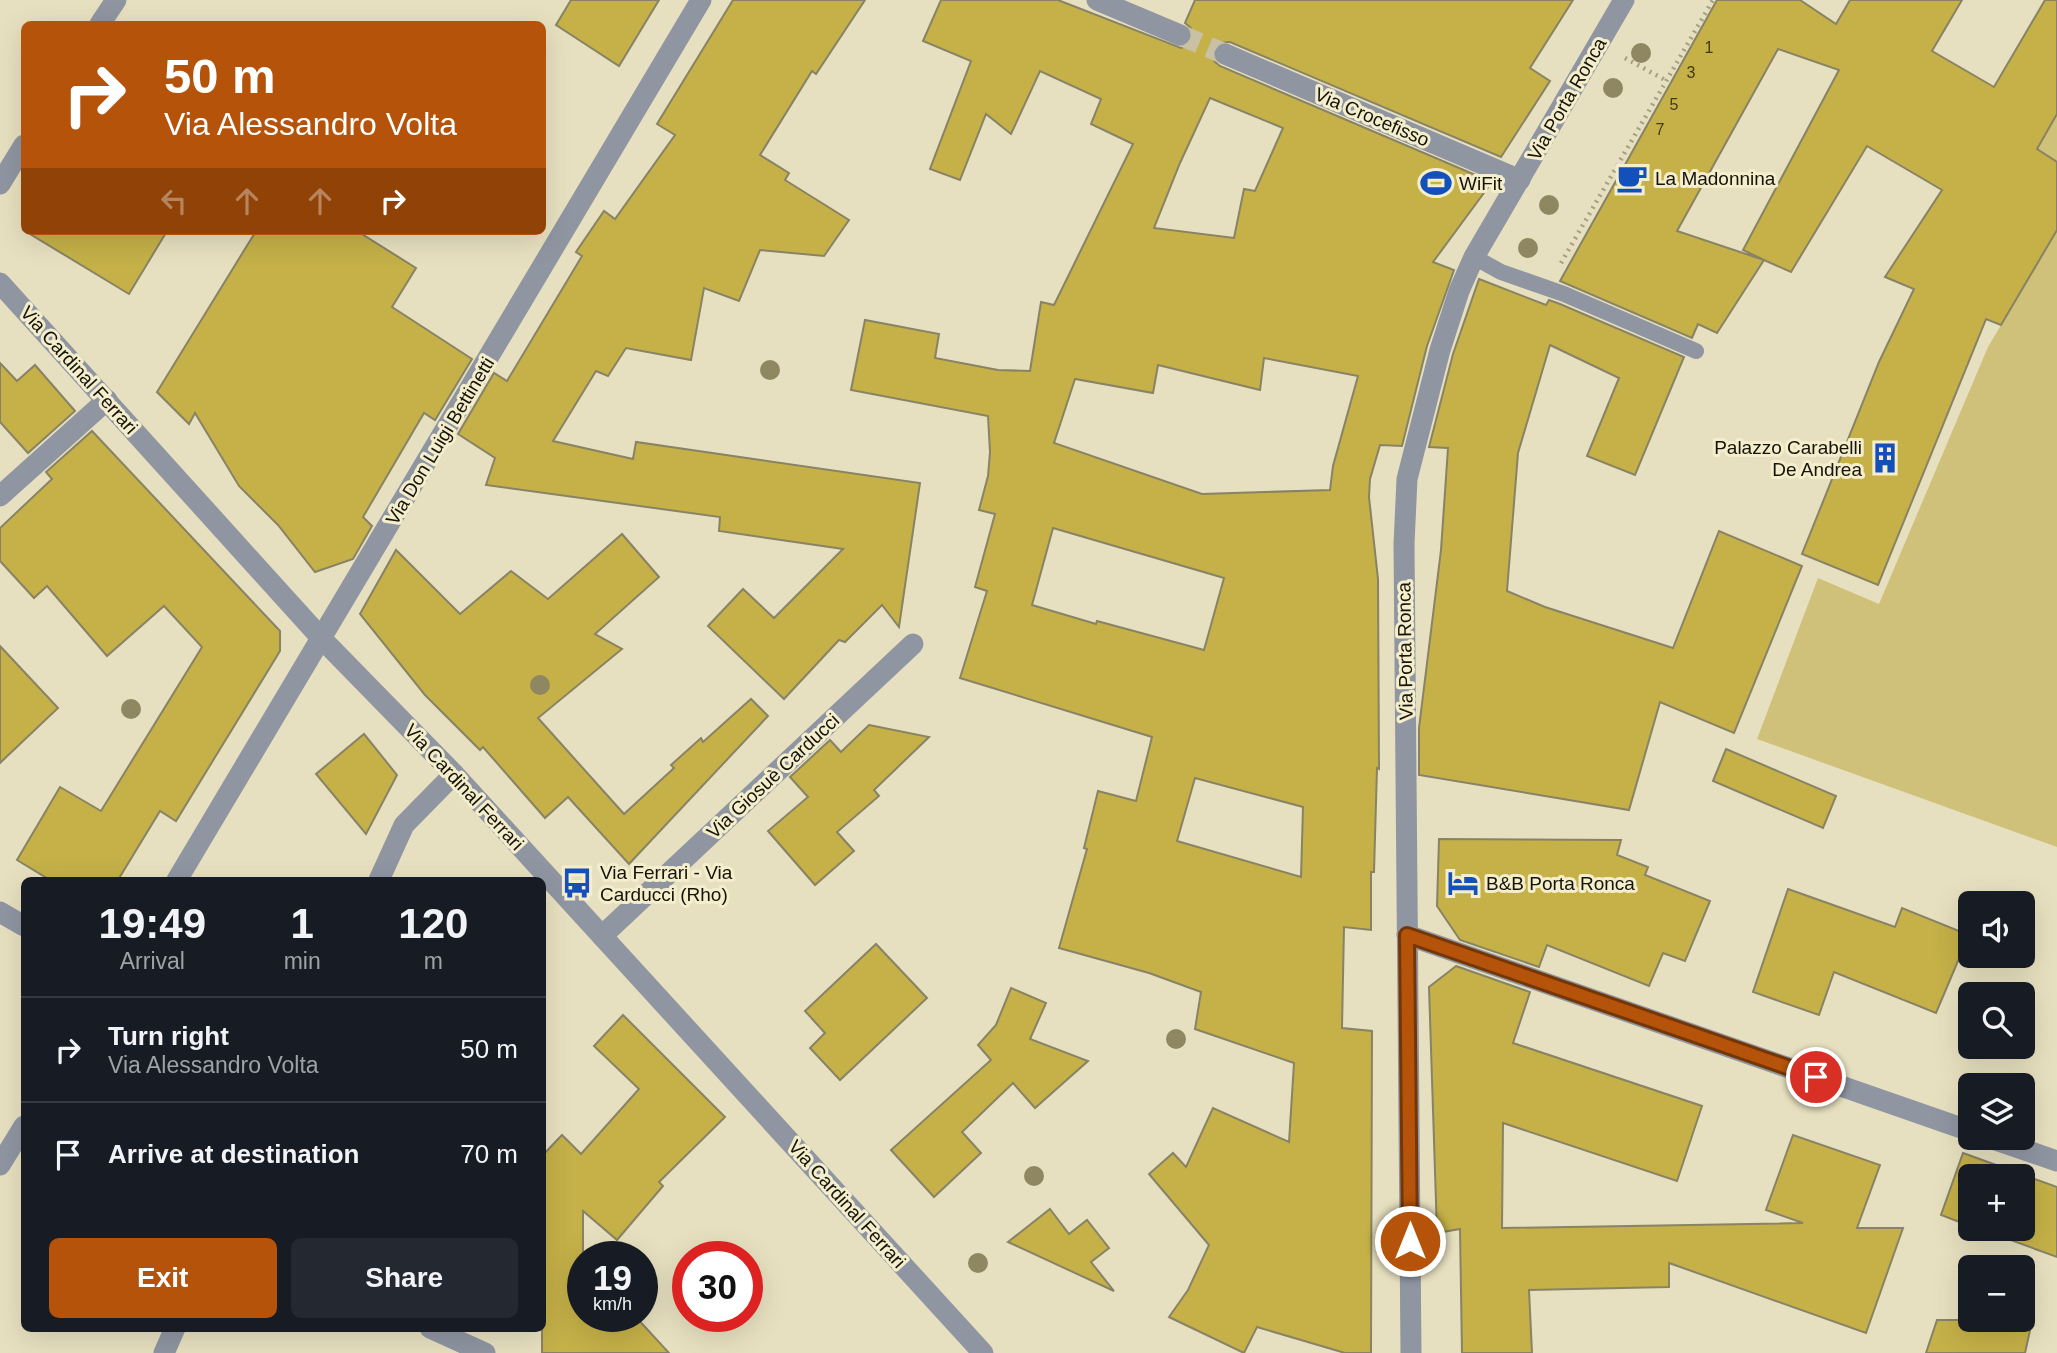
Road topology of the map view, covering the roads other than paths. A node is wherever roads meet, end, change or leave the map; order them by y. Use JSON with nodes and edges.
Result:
{"nodes":[{"id":1,"x":116,"y":0,"type":"edge"},
{"id":2,"x":701,"y":0,"type":"edge"},
{"id":3,"x":1097,"y":0,"type":"edge"},
{"id":4,"x":1623,"y":0,"type":"edge"},
{"id":5,"x":102,"y":21,"type":"edge"},
{"id":6,"x":1180,"y":35,"type":"tunnel mouth"},
{"id":7,"x":1225,"y":54,"type":"tunnel mouth"},
{"id":8,"x":21,"y":150,"type":"edge"},
{"id":9,"x":1520,"y":180,"type":"junction"},
{"id":10,"x":0,"y":184,"type":"edge"},
{"id":11,"x":1474,"y":257,"type":"junction"},
{"id":12,"x":0,"y":283,"type":"edge"},
{"id":13,"x":1696,"y":351,"type":"dead end"},
{"id":14,"x":107,"y":400,"type":"junction"},
{"id":15,"x":0,"y":496,"type":"edge"},
{"id":16,"x":322,"y":639,"type":"junction"},
{"id":17,"x":913,"y":645,"type":"dead end"},
{"id":18,"x":454,"y":774,"type":"junction"},
{"id":19,"x":179,"y":877,"type":"edge"},
{"id":20,"x":380,"y":877,"type":"edge"},
{"id":21,"x":0,"y":912,"type":"edge"},
{"id":22,"x":21,"y":924,"type":"edge"},
{"id":23,"x":1407,"y":935,"type":"junction"},
{"id":24,"x":602,"y":936,"type":"junction"},
{"id":25,"x":1958,"y":1127,"type":"edge"},
{"id":26,"x":21,"y":1131,"type":"edge"},
{"id":27,"x":2025,"y":1150,"type":"edge"},
{"id":28,"x":2057,"y":1161,"type":"edge"},
{"id":29,"x":0,"y":1165,"type":"edge"},
{"id":30,"x":173,"y":1332,"type":"edge"},
{"id":31,"x":439,"y":1332,"type":"edge"},
{"id":32,"x":164,"y":1353,"type":"edge"},
{"id":33,"x":485,"y":1353,"type":"edge"},
{"id":34,"x":983,"y":1353,"type":"edge"},
{"id":35,"x":1411,"y":1353,"type":"edge"}],
"edges":[{"from":1,"to":5,"type":"street"},
{"from":2,"to":16,"type":"street","name":"Via Don Luigi Bettinetti"},
{"from":3,"to":6,"type":"street"},
{"from":4,"to":9,"type":"street","name":"Via Porta Ronca"},
{"from":7,"to":9,"type":"street","name":"Via Crocefisso"},
{"from":8,"to":10,"type":"street"},
{"from":9,"to":11,"type":"street","name":"Via Porta Ronca"},
{"from":11,"to":13,"type":"lane"},
{"from":11,"to":23,"type":"street","name":"Via Porta Ronca"},
{"from":12,"to":14,"type":"street","name":"Via Cardinal Ferrari"},
{"from":14,"to":15,"type":"street"},
{"from":14,"to":16,"type":"street","name":"Via Cardinal Ferrari"},
{"from":16,"to":18,"type":"street","name":"Via Cardinal Ferrari"},
{"from":16,"to":19,"type":"street","name":"Via Don Luigi Bettinetti"},
{"from":17,"to":24,"type":"street","name":"Via Giosuè Carducci"},
{"from":18,"to":20,"type":"street"},
{"from":18,"to":24,"type":"street","name":"Via Cardinal Ferrari"},
{"from":21,"to":22,"type":"street"},
{"from":23,"to":25,"type":"street"},
{"from":23,"to":35,"type":"street","name":"Via Porta Ronca"},
{"from":24,"to":34,"type":"street","name":"Via Cardinal Ferrari"},
{"from":26,"to":29,"type":"street"},
{"from":27,"to":28,"type":"street"},
{"from":30,"to":32,"type":"street"},
{"from":31,"to":33,"type":"street"}]}
